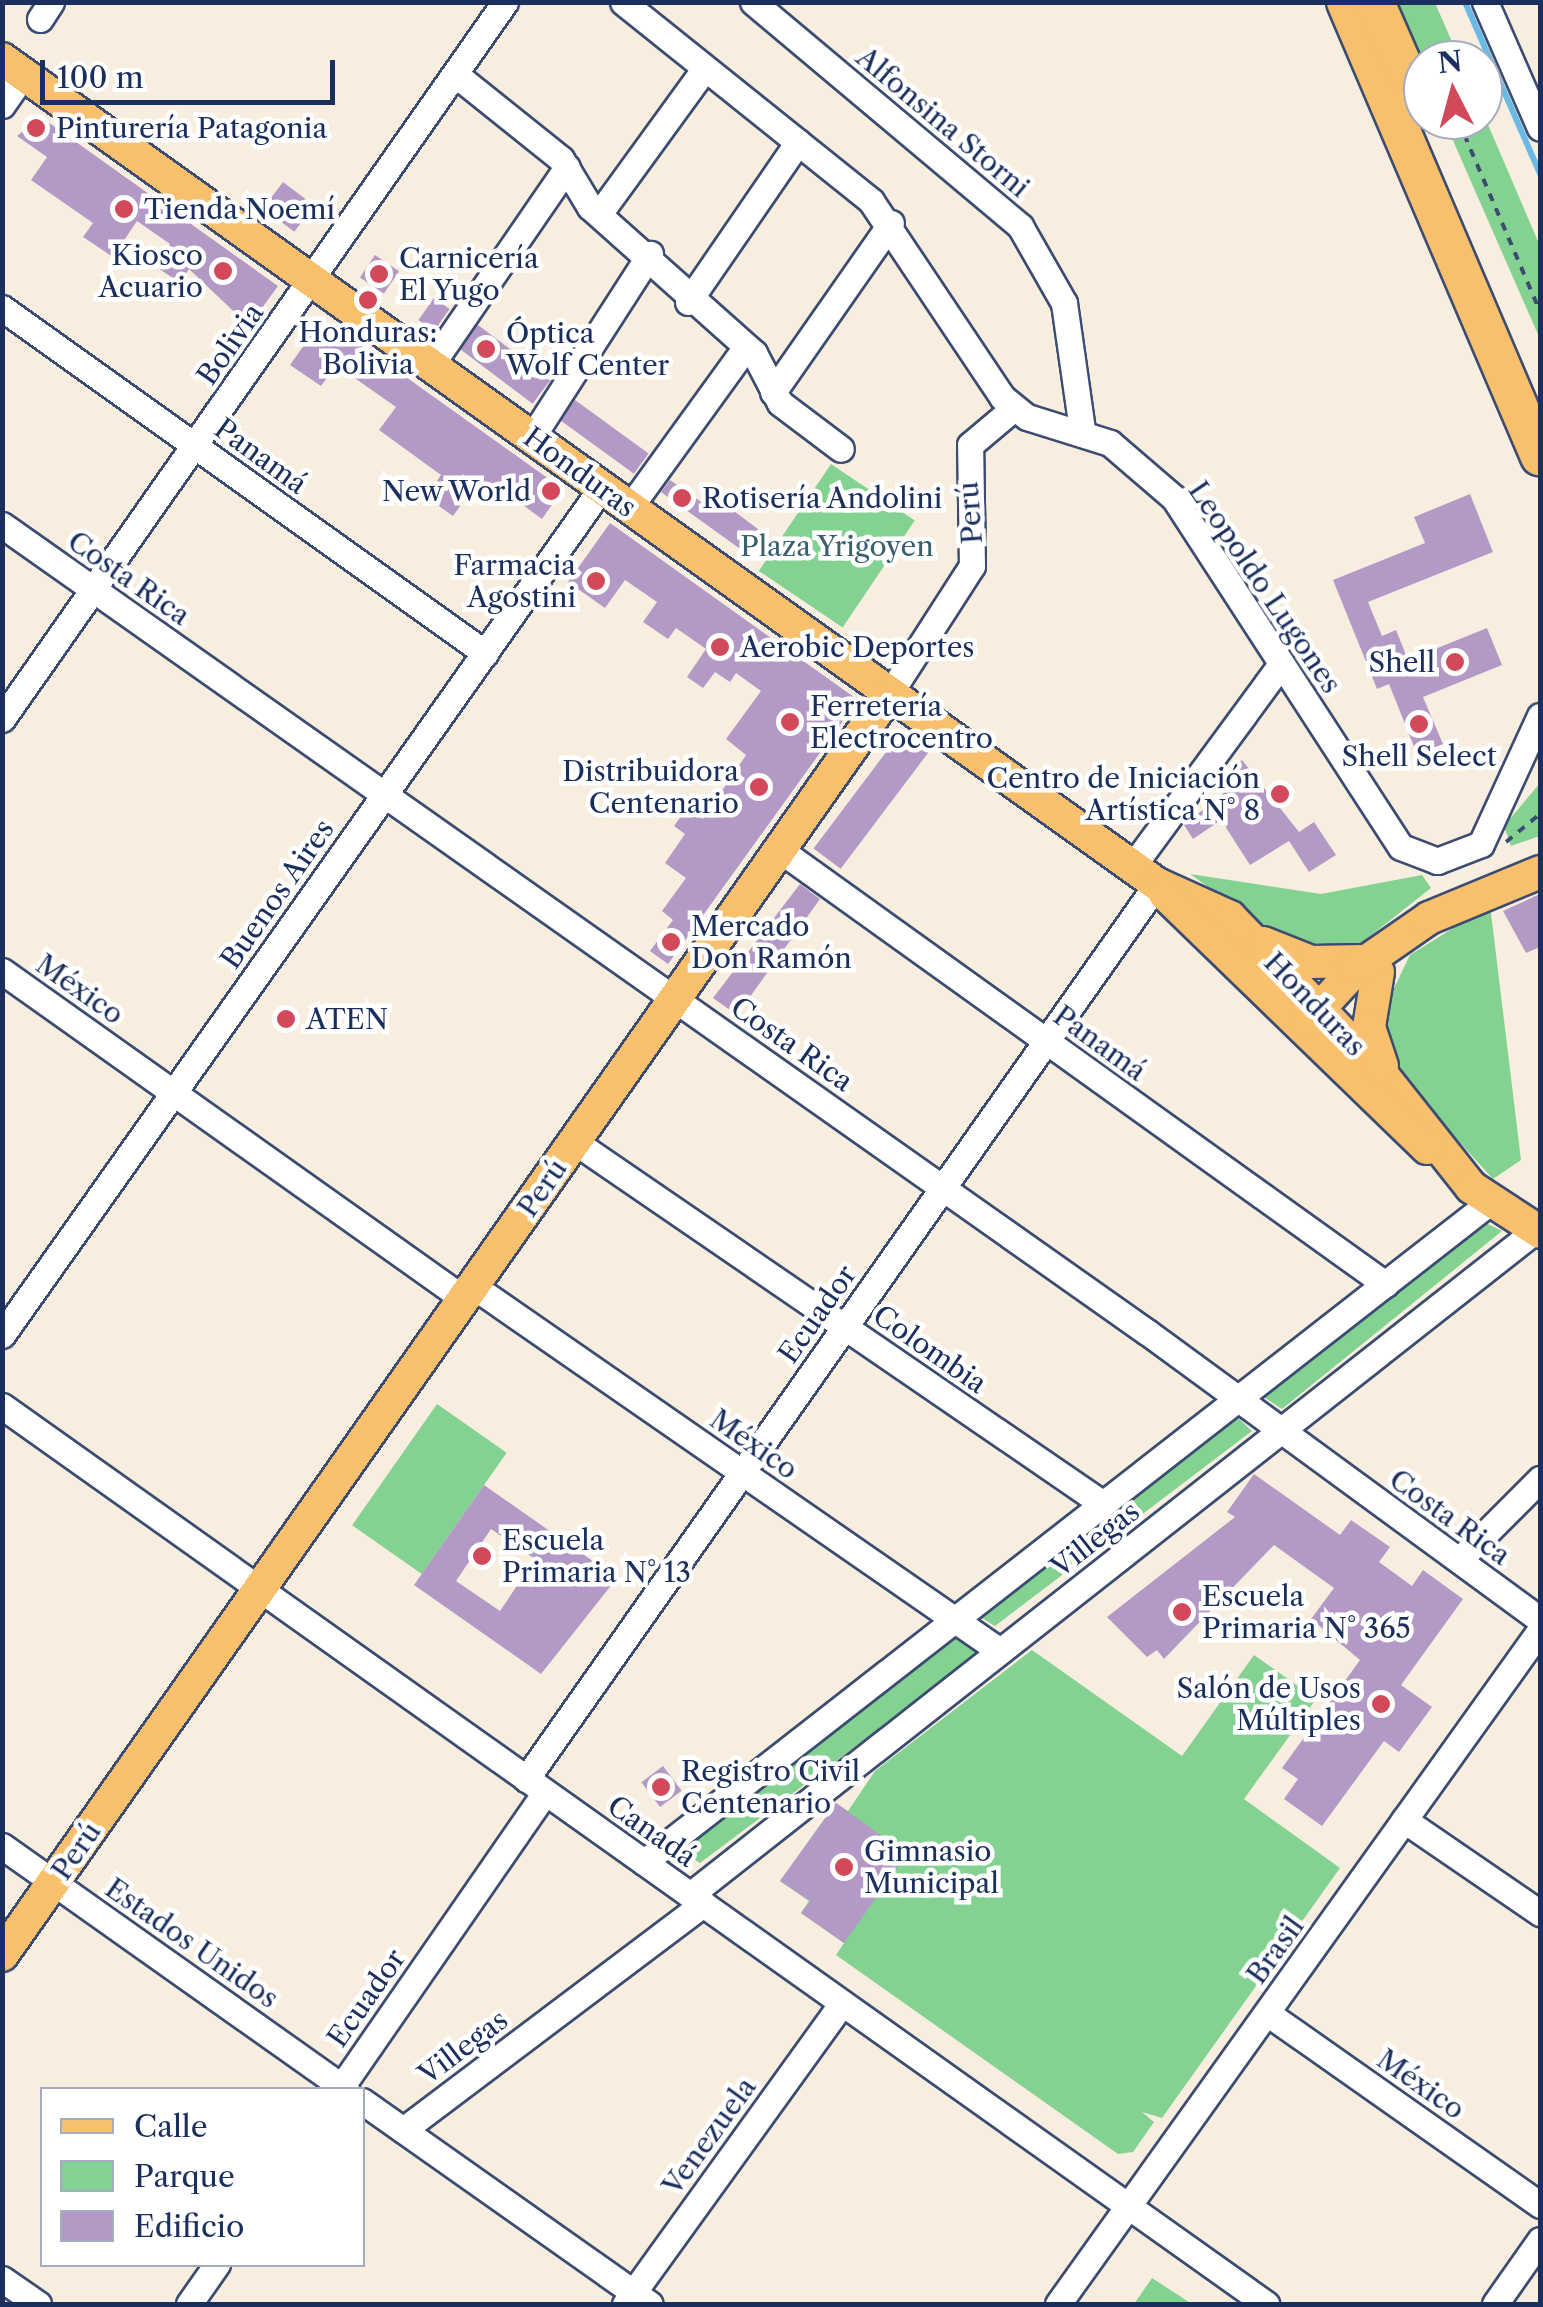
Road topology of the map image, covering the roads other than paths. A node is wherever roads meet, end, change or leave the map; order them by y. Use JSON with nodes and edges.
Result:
{"nodes":[{"id":1,"x":505,"y":2,"type":"edge"},
{"id":2,"x":623,"y":2,"type":"edge"},
{"id":3,"x":753,"y":2,"type":"edge"},
{"id":4,"x":1346,"y":2,"type":"edge"},
{"id":5,"x":1375,"y":2,"type":"edge"},
{"id":6,"x":1485,"y":2,"type":"edge"},
{"id":7,"x":1403,"y":66,"type":"edge"},
{"id":8,"x":13,"y":67,"type":"edge"},
{"id":9,"x":705,"y":68,"type":"junction"},
{"id":10,"x":455,"y":74,"type":"junction"},
{"id":11,"x":2,"y":104,"type":"edge"},
{"id":12,"x":1540,"y":128,"type":"edge"},
{"id":13,"x":1435,"y":140,"type":"edge"},
{"id":14,"x":798,"y":142,"type":"junction"},
{"id":15,"x":566,"y":167,"type":"junction"},
{"id":16,"x":599,"y":214,"type":"junction"},
{"id":17,"x":891,"y":223,"type":"junction"},
{"id":18,"x":650,"y":254,"type":"junction"},
{"id":19,"x":311,"y":280,"type":"junction"},
{"id":20,"x":688,"y":302,"type":"junction"},
{"id":21,"x":2,"y":308,"type":"edge"},
{"id":22,"x":746,"y":346,"type":"junction"},
{"id":23,"x":431,"y":365,"type":"junction"},
{"id":24,"x":1540,"y":380,"type":"edge"},
{"id":25,"x":773,"y":392,"type":"junction"},
{"id":26,"x":1014,"y":408,"type":"junction"},
{"id":27,"x":1082,"y":430,"type":"junction"},
{"id":28,"x":532,"y":437,"type":"junction"},
{"id":29,"x":194,"y":446,"type":"junction"},
{"id":30,"x":841,"y":449,"type":"dead end"},
{"id":31,"x":1540,"y":456,"type":"edge"},
{"id":32,"x":602,"y":487,"type":"junction"},
{"id":33,"x":630,"y":508,"type":"junction"},
{"id":34,"x":2,"y":525,"type":"edge"},
{"id":35,"x":93,"y":589,"type":"junction"},
{"id":36,"x":484,"y":653,"type":"junction"},
{"id":37,"x":1282,"y":664,"type":"junction"},
{"id":38,"x":890,"y":694,"type":"junction"},
{"id":39,"x":1540,"y":716,"type":"edge"},
{"id":40,"x":2,"y":719,"type":"edge"},
{"id":41,"x":385,"y":794,"type":"junction"},
{"id":42,"x":780,"y":850,"type":"junction"},
{"id":43,"x":1540,"y":852,"type":"edge"},
{"id":44,"x":1145,"y":875,"type":"junction"},
{"id":45,"x":1526,"y":875,"type":"edge"},
{"id":46,"x":1250,"y":936,"type":"junction"},
{"id":47,"x":1372,"y":967,"type":"junction"},
{"id":48,"x":2,"y":971,"type":"edge"},
{"id":49,"x":676,"y":999,"type":"junction"},
{"id":50,"x":1316,"y":1017,"type":"junction"},
{"id":51,"x":1046,"y":1042,"type":"junction"},
{"id":52,"x":1393,"y":1087,"type":"junction"},
{"id":53,"x":174,"y":1092,"type":"junction"},
{"id":54,"x":575,"y":1142,"type":"junction"},
{"id":55,"x":1444,"y":1159,"type":"junction"},
{"id":56,"x":944,"y":1188,"type":"junction"},
{"id":57,"x":1490,"y":1202,"type":"junction"},
{"id":58,"x":1539,"y":1231,"type":"edge"},
{"id":59,"x":1385,"y":1284,"type":"junction"},
{"id":60,"x":469,"y":1293,"type":"junction"},
{"id":61,"x":845,"y":1327,"type":"junction"},
{"id":62,"x":2,"y":1335,"type":"edge"},
{"id":63,"x":1239,"y":1398,"type":"junction"},
{"id":64,"x":2,"y":1406,"type":"edge"},
{"id":65,"x":1280,"y":1431,"type":"junction"},
{"id":66,"x":742,"y":1472,"type":"junction"},
{"id":67,"x":1540,"y":1480,"type":"edge"},
{"id":68,"x":1102,"y":1504,"type":"junction"},
{"id":69,"x":1458,"y":1560,"type":"junction"},
{"id":70,"x":260,"y":1589,"type":"junction"},
{"id":71,"x":955,"y":1620,"type":"junction"},
{"id":72,"x":1540,"y":1620,"type":"edge"},
{"id":73,"x":1540,"y":1630,"type":"edge"},
{"id":74,"x":1000,"y":1651,"type":"junction"},
{"id":75,"x":536,"y":1786,"type":"junction"},
{"id":76,"x":1404,"y":1820,"type":"junction"},
{"id":77,"x":2,"y":1846,"type":"edge"},
{"id":78,"x":644,"y":1862,"type":"junction"},
{"id":79,"x":54,"y":1882,"type":"junction"},
{"id":80,"x":696,"y":1900,"type":"junction"},
{"id":81,"x":1540,"y":1913,"type":"edge"},
{"id":82,"x":2,"y":1955,"type":"edge"},
{"id":83,"x":842,"y":2003,"type":"junction"},
{"id":84,"x":1267,"y":2013,"type":"junction"},
{"id":85,"x":340,"y":2087,"type":"edge"},
{"id":86,"x":350,"y":2087,"type":"edge"},
{"id":87,"x":365,"y":2104,"type":"edge"},
{"id":88,"x":403,"y":2130,"type":"junction"},
{"id":89,"x":1540,"y":2205,"type":"edge"},
{"id":90,"x":1128,"y":2206,"type":"junction"},
{"id":91,"x":1540,"y":2240,"type":"edge"},
{"id":92,"x":215,"y":2267,"type":"edge"},
{"id":93,"x":2,"y":2280,"type":"edge"},
{"id":94,"x":636,"y":2301,"type":"edge"},
{"id":95,"x":38,"y":2304,"type":"edge"},
{"id":96,"x":189,"y":2304,"type":"edge"},
{"id":97,"x":1058,"y":2304,"type":"edge"},
{"id":98,"x":1266,"y":2304,"type":"edge"},
{"id":99,"x":1494,"y":2304,"type":"edge"}],
"edges":[{"from":1,"to":10,"type":"street","name":"Bolivia"},
{"from":2,"to":9,"type":"street"},
{"from":3,"to":27,"type":"street","name":"Alfonsina Storni"},
{"from":4,"to":31,"type":"highway"},
{"from":5,"to":7,"type":"highway"},
{"from":6,"to":12,"type":"street"},
{"from":8,"to":11,"type":"street"},
{"from":8,"to":19,"type":"main road","name":"Honduras"},
{"from":9,"to":14,"type":"street"},
{"from":9,"to":16,"type":"street"},
{"from":10,"to":15,"type":"street"},
{"from":10,"to":19,"type":"street","name":"Bolivia"},
{"from":13,"to":24,"type":"highway"},
{"from":14,"to":17,"type":"street"},
{"from":14,"to":20,"type":"street"},
{"from":15,"to":16,"type":"street"},
{"from":15,"to":23,"type":"street"},
{"from":16,"to":18,"type":"street"},
{"from":17,"to":25,"type":"street"},
{"from":17,"to":26,"type":"street"},
{"from":18,"to":20,"type":"street"},
{"from":18,"to":28,"type":"street"},
{"from":19,"to":23,"type":"main road","name":"Honduras"},
{"from":19,"to":29,"type":"street","name":"Bolivia"},
{"from":20,"to":22,"type":"street"},
{"from":21,"to":29,"type":"street","name":"Panamá"},
{"from":22,"to":25,"type":"street"},
{"from":22,"to":33,"type":"street"},
{"from":23,"to":28,"type":"main road","name":"Honduras"},
{"from":25,"to":30,"type":"street"},
{"from":26,"to":27,"type":"street","name":"Leopoldo Lugones"},
{"from":26,"to":38,"type":"street","name":"Perú"},
{"from":27,"to":37,"type":"street","name":"Leopoldo Lugones"},
{"from":28,"to":32,"type":"main road","name":"Honduras"},
{"from":29,"to":35,"type":"street","name":"Bolivia"},
{"from":29,"to":36,"type":"street","name":"Panamá"},
{"from":32,"to":33,"type":"main road","name":"Honduras"},
{"from":32,"to":36,"type":"street","name":"Buenos Aires"},
{"from":33,"to":38,"type":"main road","name":"Honduras"},
{"from":34,"to":35,"type":"street","name":"Costa Rica"},
{"from":35,"to":40,"type":"street","name":"Bolivia"},
{"from":35,"to":41,"type":"street","name":"Costa Rica"},
{"from":36,"to":41,"type":"street","name":"Buenos Aires"},
{"from":37,"to":39,"type":"street","name":"Leopoldo Lugones"},
{"from":37,"to":44,"type":"street","name":"Ecuador"},
{"from":38,"to":42,"type":"main road","name":"Perú"},
{"from":38,"to":44,"type":"main road","name":"Honduras"},
{"from":41,"to":49,"type":"street","name":"Costa Rica"},
{"from":41,"to":53,"type":"street","name":"Buenos Aires"},
{"from":42,"to":49,"type":"main road","name":"Perú"},
{"from":42,"to":51,"type":"street","name":"Panamá"},
{"from":43,"to":45,"type":"main road"},
{"from":44,"to":46,"type":"main road","name":"Honduras"},
{"from":44,"to":50,"type":"main road","name":"Honduras"},
{"from":44,"to":51,"type":"street","name":"Ecuador"},
{"from":45,"to":47,"type":"main road"},
{"from":46,"to":47,"type":"main road"},
{"from":46,"to":50,"type":"main road","name":"Honduras"},
{"from":47,"to":50,"type":"main road"},
{"from":47,"to":52,"type":"main road"},
{"from":48,"to":53,"type":"street","name":"México"},
{"from":49,"to":54,"type":"main road","name":"Perú"},
{"from":49,"to":56,"type":"street","name":"Costa Rica"},
{"from":50,"to":52,"type":"main road","name":"Honduras"},
{"from":50,"to":55,"type":"main road","name":"Honduras"},
{"from":51,"to":56,"type":"street","name":"Ecuador"},
{"from":51,"to":59,"type":"street","name":"Panamá"},
{"from":52,"to":55,"type":"main road","name":"Honduras"},
{"from":53,"to":60,"type":"street","name":"México"},
{"from":53,"to":62,"type":"street","name":"Buenos Aires"},
{"from":54,"to":60,"type":"main road","name":"Perú"},
{"from":54,"to":61,"type":"street","name":"Colombia"},
{"from":55,"to":57,"type":"main road","name":"Honduras"},
{"from":56,"to":61,"type":"street","name":"Ecuador"},
{"from":56,"to":63,"type":"street","name":"Costa Rica"},
{"from":57,"to":58,"type":"main road","name":"Honduras"},
{"from":57,"to":59,"type":"street","name":"Villegas"},
{"from":58,"to":65,"type":"street","name":"Villegas"},
{"from":59,"to":63,"type":"street","name":"Villegas"},
{"from":60,"to":66,"type":"street","name":"México"},
{"from":60,"to":70,"type":"main road","name":"Perú"},
{"from":61,"to":66,"type":"street","name":"Ecuador"},
{"from":61,"to":68,"type":"street","name":"Colombia"},
{"from":63,"to":65,"type":"street","name":"Costa Rica"},
{"from":63,"to":68,"type":"street","name":"Villegas"},
{"from":64,"to":70,"type":"street","name":"Canadá"},
{"from":65,"to":69,"type":"street","name":"Costa Rica"},
{"from":65,"to":74,"type":"street","name":"Villegas"},
{"from":66,"to":71,"type":"street","name":"México"},
{"from":66,"to":75,"type":"street","name":"Ecuador"},
{"from":67,"to":69,"type":"street"},
{"from":68,"to":71,"type":"street","name":"Villegas"},
{"from":69,"to":72,"type":"street","name":"Costa Rica"},
{"from":70,"to":75,"type":"street","name":"Canadá"},
{"from":70,"to":79,"type":"main road","name":"Perú"},
{"from":71,"to":74,"type":"street","name":"México"},
{"from":71,"to":78,"type":"street","name":"Villegas"},
{"from":73,"to":76,"type":"street","name":"Brasil"},
{"from":74,"to":80,"type":"street","name":"Villegas"},
{"from":75,"to":78,"type":"street","name":"Canadá"},
{"from":75,"to":86,"type":"street","name":"Ecuador"},
{"from":76,"to":81,"type":"street"},
{"from":76,"to":84,"type":"street","name":"Brasil"},
{"from":77,"to":79,"type":"street","name":"Estados Unidos"},
{"from":78,"to":80,"type":"street","name":"Canadá"},
{"from":79,"to":82,"type":"main road","name":"Perú"},
{"from":79,"to":85,"type":"street","name":"Estados Unidos"},
{"from":80,"to":83,"type":"street","name":"Canadá"},
{"from":80,"to":88,"type":"street","name":"Villegas"},
{"from":83,"to":90,"type":"street","name":"Canadá"},
{"from":83,"to":94,"type":"street","name":"Venezuela"},
{"from":84,"to":89,"type":"street","name":"México"},
{"from":84,"to":90,"type":"street","name":"Brasil"},
{"from":87,"to":88,"type":"street","name":"Estados Unidos"},
{"from":88,"to":94,"type":"street","name":"Estados Unidos"},
{"from":90,"to":97,"type":"street","name":"Brasil"},
{"from":90,"to":98,"type":"street","name":"Canadá"},
{"from":91,"to":99,"type":"street"},
{"from":92,"to":96,"type":"street"},
{"from":93,"to":95,"type":"street"}]}
